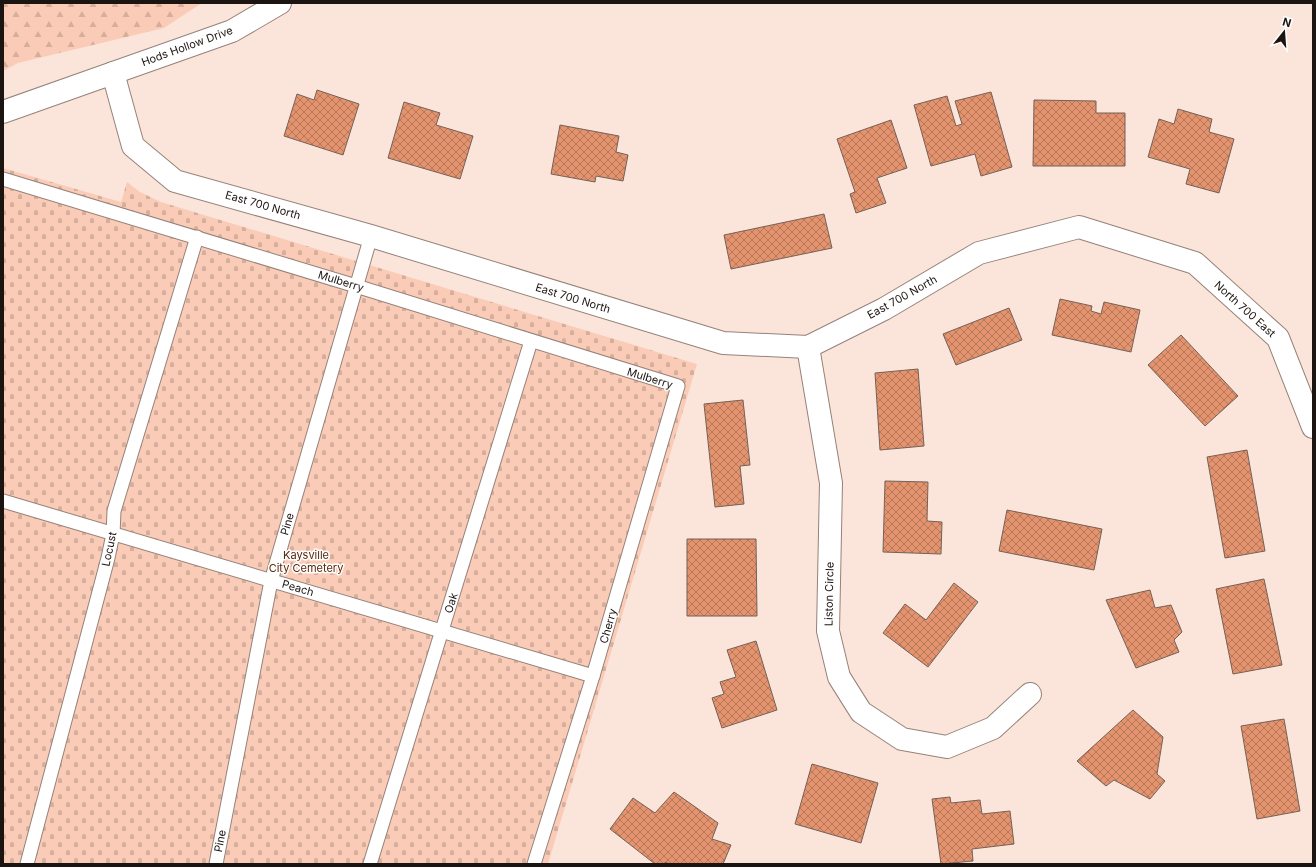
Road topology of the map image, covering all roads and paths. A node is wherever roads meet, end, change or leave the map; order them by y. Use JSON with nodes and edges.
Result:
{"nodes":[{"id":1,"x":280,"y":3,"type":"edge"},
{"id":2,"x":113,"y":73,"type":"junction"},
{"id":3,"x":3,"y":112,"type":"edge"},
{"id":4,"x":3,"y":179,"type":"edge"},
{"id":5,"x":371,"y":236,"type":"junction"},
{"id":6,"x":198,"y":237,"type":"junction"},
{"id":7,"x":1195,"y":263,"type":"joint"},
{"id":8,"x":356,"y":286,"type":"junction"},
{"id":9,"x":531,"y":341,"type":"junction"},
{"id":10,"x":808,"y":347,"type":"junction"},
{"id":11,"x":678,"y":386,"type":"joint"},
{"id":12,"x":1313,"y":427,"type":"edge"},
{"id":13,"x":3,"y":501,"type":"edge"},
{"id":14,"x":113,"y":534,"type":"junction"},
{"id":15,"x":271,"y":580,"type":"junction"},
{"id":16,"x":443,"y":631,"type":"junction"},
{"id":17,"x":593,"y":676,"type":"junction"},
{"id":18,"x":1030,"y":694,"type":"dead end"},
{"id":19,"x":27,"y":864,"type":"edge"},
{"id":20,"x":216,"y":864,"type":"edge"},
{"id":21,"x":370,"y":864,"type":"edge"},
{"id":22,"x":534,"y":864,"type":"edge"}],
"edges":[{"from":1,"to":2,"type":"street","name":"Hods Hollow Drive"},
{"from":2,"to":3,"type":"street"},
{"from":2,"to":5,"type":"street","name":"East 700 North"},
{"from":4,"to":6,"type":"lane","name":"Mulberry"},
{"from":5,"to":8,"type":"lane","name":"Pine"},
{"from":5,"to":10,"type":"street","name":"East 700 North"},
{"from":6,"to":8,"type":"lane","name":"Mulberry"},
{"from":6,"to":14,"type":"lane","name":"Locust"},
{"from":7,"to":10,"type":"street","name":"East 700 North"},
{"from":7,"to":12,"type":"street","name":"North 700 East"},
{"from":8,"to":9,"type":"lane","name":"Mulberry"},
{"from":8,"to":15,"type":"lane","name":"Pine"},
{"from":9,"to":11,"type":"lane","name":"Mulberry"},
{"from":9,"to":16,"type":"lane","name":"Oak"},
{"from":10,"to":18,"type":"street","name":"Liston Circle"},
{"from":11,"to":17,"type":"lane","name":"Cherry"},
{"from":13,"to":14,"type":"lane","name":"Peach"},
{"from":14,"to":15,"type":"lane","name":"Peach"},
{"from":14,"to":19,"type":"lane","name":"Locust"},
{"from":15,"to":16,"type":"lane","name":"Peach"},
{"from":15,"to":20,"type":"lane","name":"Pine"},
{"from":16,"to":17,"type":"lane","name":"Peach"},
{"from":16,"to":21,"type":"lane","name":"Oak"},
{"from":17,"to":22,"type":"lane","name":"Cherry"}]}
